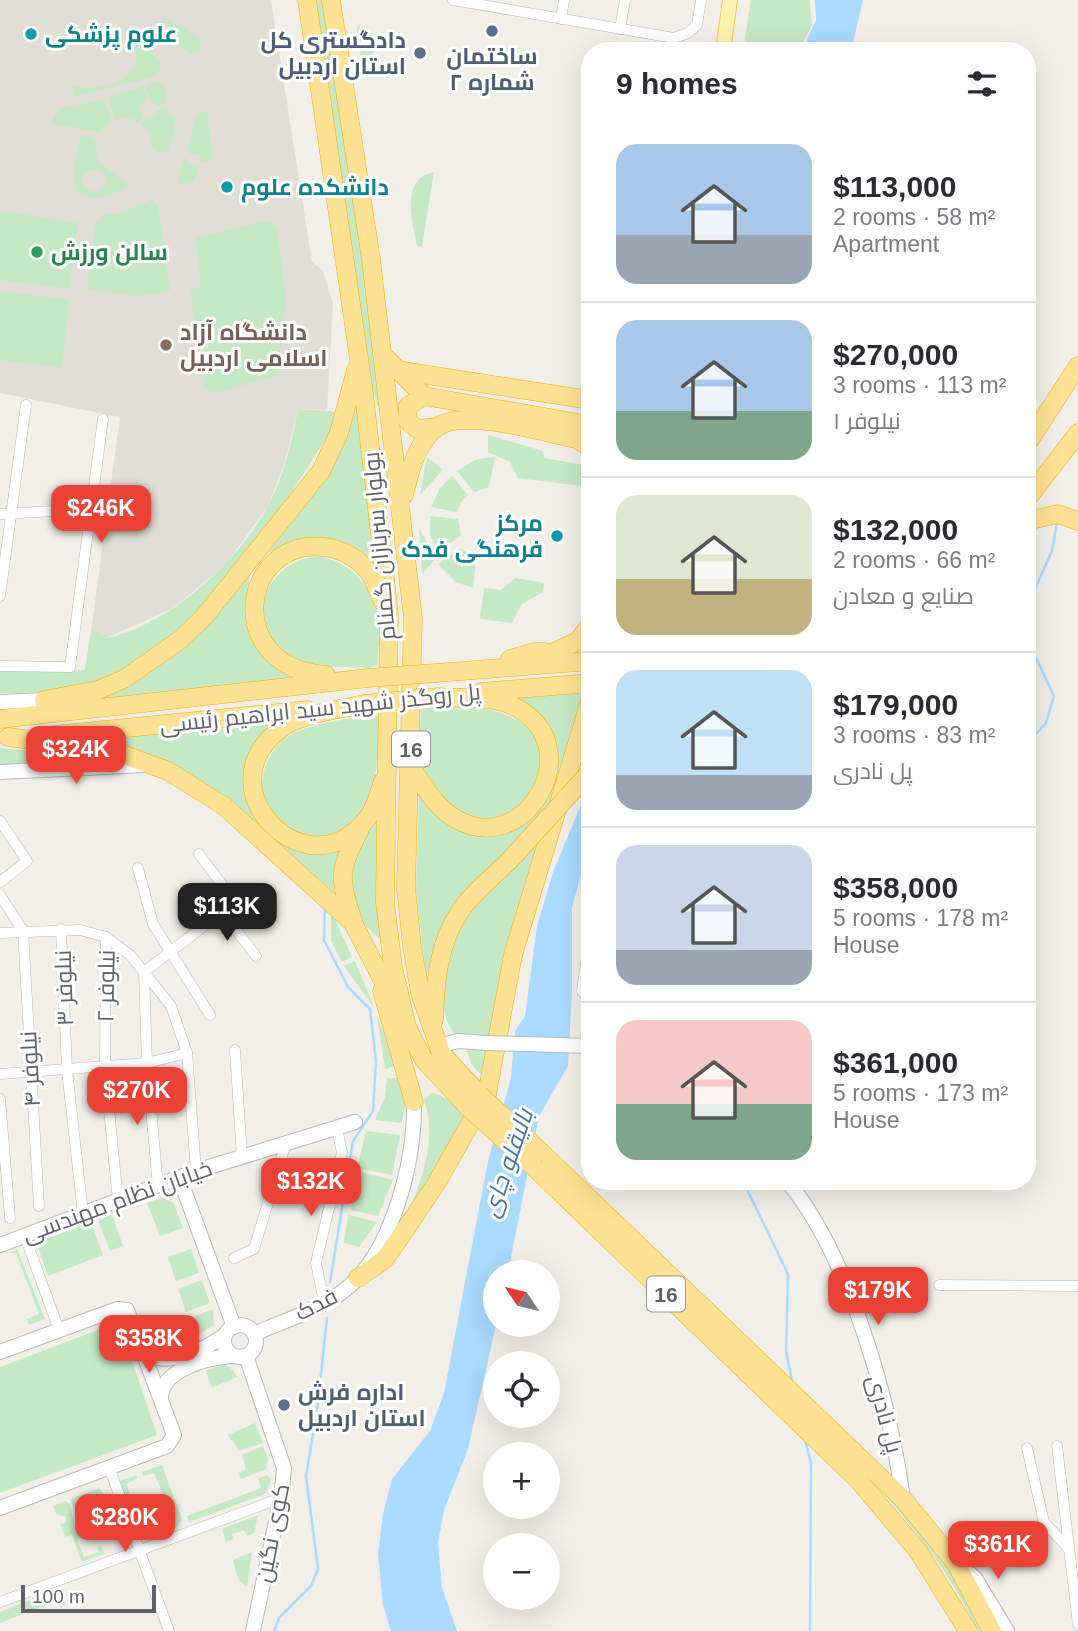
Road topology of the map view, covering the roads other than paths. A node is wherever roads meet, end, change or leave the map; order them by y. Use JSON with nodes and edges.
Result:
{"nodes":[{"id":1,"x":307,"y":0,"type":"edge"},
{"id":2,"x":331,"y":0,"type":"edge"},
{"id":3,"x":453,"y":0,"type":"edge"},
{"id":4,"x":564,"y":0,"type":"edge"},
{"id":5,"x":625,"y":0,"type":"edge"},
{"id":6,"x":701,"y":0,"type":"edge"},
{"id":7,"x":730,"y":0,"type":"edge"},
{"id":8,"x":499,"y":4,"type":"edge"},
{"id":9,"x":561,"y":19,"type":"junction"},
{"id":10,"x":620,"y":29,"type":"junction"},
{"id":11,"x":724,"y":42,"type":"edge"},
{"id":12,"x":382,"y":354,"type":"junction"},
{"id":13,"x":358,"y":360,"type":"junction"},
{"id":14,"x":1078,"y":366,"type":"edge"},
{"id":15,"x":396,"y":370,"type":"junction"},
{"id":16,"x":537,"y":392,"type":"junction"},
{"id":17,"x":425,"y":396,"type":"junction"},
{"id":18,"x":581,"y":399,"type":"edge"},
{"id":19,"x":26,"y":405,"type":"dead end"},
{"id":20,"x":533,"y":416,"type":"junction"},
{"id":21,"x":103,"y":419,"type":"dead end"},
{"id":22,"x":581,"y":426,"type":"edge"},
{"id":23,"x":438,"y":427,"type":"junction"},
{"id":24,"x":1036,"y":430,"type":"edge"},
{"id":25,"x":1078,"y":433,"type":"edge"},
{"id":26,"x":581,"y":442,"type":"edge"},
{"id":27,"x":1036,"y":487,"type":"edge"},
{"id":28,"x":401,"y":505,"type":"junction"},
{"id":29,"x":90,"y":509,"type":"junction"},
{"id":30,"x":12,"y":513,"type":"junction"},
{"id":31,"x":0,"y":514,"type":"edge"},
{"id":32,"x":1036,"y":519,"type":"edge"},
{"id":33,"x":1078,"y":521,"type":"edge"},
{"id":34,"x":0,"y":596,"type":"edge"},
{"id":35,"x":389,"y":614,"type":"junction"},
{"id":36,"x":581,"y":637,"type":"edge"},
{"id":37,"x":581,"y":652,"type":"edge"},
{"id":38,"x":581,"y":662,"type":"edge"},
{"id":39,"x":523,"y":665,"type":"junction"},
{"id":40,"x":0,"y":666,"type":"edge"},
{"id":41,"x":412,"y":674,"type":"junction"},
{"id":42,"x":368,"y":678,"type":"junction"},
{"id":43,"x":581,"y":683,"type":"edge"},
{"id":44,"x":439,"y":697,"type":"junction"},
{"id":45,"x":44,"y":700,"type":"joint"},
{"id":46,"x":0,"y":702,"type":"edge"},
{"id":47,"x":364,"y":704,"type":"junction"},
{"id":48,"x":7,"y":718,"type":"edge"},
{"id":49,"x":581,"y":731,"type":"edge"},
{"id":50,"x":4,"y":738,"type":"edge"},
{"id":51,"x":151,"y":765,"type":"junction"},
{"id":52,"x":388,"y":766,"type":"junction"},
{"id":53,"x":411,"y":767,"type":"junction"},
{"id":54,"x":0,"y":772,"type":"edge"},
{"id":55,"x":581,"y":782,"type":"edge"},
{"id":56,"x":0,"y":821,"type":"edge"},
{"id":57,"x":363,"y":823,"type":"junction"},
{"id":58,"x":198,"y":854,"type":"dead end"},
{"id":59,"x":138,"y":868,"type":"dead end"},
{"id":60,"x":0,"y":882,"type":"edge"},
{"id":61,"x":0,"y":895,"type":"edge"},
{"id":62,"x":222,"y":912,"type":"junction"},
{"id":63,"x":353,"y":923,"type":"junction"},
{"id":64,"x":61,"y":929,"type":"junction"},
{"id":65,"x":23,"y":931,"type":"junction"},
{"id":66,"x":0,"y":933,"type":"edge"},
{"id":67,"x":106,"y":937,"type":"junction"},
{"id":68,"x":171,"y":952,"type":"junction"},
{"id":69,"x":256,"y":956,"type":"dead end"},
{"id":70,"x":374,"y":965,"type":"junction"},
{"id":71,"x":144,"y":972,"type":"junction"},
{"id":72,"x":210,"y":1015,"type":"dead end"},
{"id":73,"x":407,"y":1027,"type":"junction"},
{"id":74,"x":436,"y":1040,"type":"junction"},
{"id":75,"x":581,"y":1046,"type":"edge"},
{"id":76,"x":235,"y":1050,"type":"dead end"},
{"id":77,"x":187,"y":1053,"type":"junction"},
{"id":78,"x":147,"y":1063,"type":"junction"},
{"id":79,"x":105,"y":1068,"type":"junction"},
{"id":80,"x":67,"y":1070,"type":"junction"},
{"id":81,"x":30,"y":1073,"type":"junction"},
{"id":82,"x":0,"y":1074,"type":"edge"},
{"id":83,"x":446,"y":1085,"type":"junction"},
{"id":84,"x":0,"y":1099,"type":"edge"},
{"id":85,"x":474,"y":1101,"type":"junction"},
{"id":86,"x":414,"y":1102,"type":"junction"},
{"id":87,"x":355,"y":1122,"type":"dead end"},
{"id":88,"x":337,"y":1128,"type":"junction"},
{"id":89,"x":286,"y":1143,"type":"junction"},
{"id":90,"x":242,"y":1157,"type":"junction"},
{"id":91,"x":538,"y":1161,"type":"junction"},
{"id":92,"x":196,"y":1171,"type":"junction"},
{"id":93,"x":180,"y":1179,"type":"junction"},
{"id":94,"x":158,"y":1187,"type":"junction"},
{"id":95,"x":795,"y":1190,"type":"edge"},
{"id":96,"x":118,"y":1201,"type":"junction"},
{"id":97,"x":39,"y":1206,"type":"dead end"},
{"id":98,"x":83,"y":1214,"type":"junction"},
{"id":99,"x":10,"y":1217,"type":"dead end"},
{"id":100,"x":24,"y":1234,"type":"junction"},
{"id":101,"x":1,"y":1244,"type":"edge"},
{"id":102,"x":234,"y":1258,"type":"dead end"},
{"id":103,"x":358,"y":1278,"type":"junction"},
{"id":104,"x":939,"y":1285,"type":"dead end"},
{"id":105,"x":1078,"y":1286,"type":"edge"},
{"id":106,"x":324,"y":1302,"type":"junction"},
{"id":107,"x":59,"y":1330,"type":"junction"},
{"id":108,"x":230,"y":1331,"type":"junction"},
{"id":109,"x":254,"y":1335,"type":"junction"},
{"id":110,"x":141,"y":1345,"type":"junction"},
{"id":111,"x":0,"y":1352,"type":"edge"},
{"id":112,"x":239,"y":1356,"type":"junction"},
{"id":113,"x":171,"y":1359,"type":"junction"},
{"id":114,"x":176,"y":1373,"type":"junction"},
{"id":115,"x":163,"y":1403,"type":"junction"},
{"id":116,"x":1058,"y":1446,"type":"dead end"},
{"id":117,"x":1027,"y":1448,"type":"dead end"},
{"id":118,"x":109,"y":1467,"type":"junction"},
{"id":119,"x":281,"y":1498,"type":"junction"},
{"id":120,"x":903,"y":1499,"type":"junction"},
{"id":121,"x":0,"y":1508,"type":"edge"},
{"id":122,"x":1069,"y":1549,"type":"junction"},
{"id":123,"x":139,"y":1550,"type":"junction"},
{"id":124,"x":1074,"y":1561,"type":"edge"},
{"id":125,"x":955,"y":1562,"type":"junction"},
{"id":126,"x":0,"y":1602,"type":"edge"},
{"id":127,"x":1078,"y":1624,"type":"edge"},
{"id":128,"x":169,"y":1631,"type":"edge"},
{"id":129,"x":253,"y":1631,"type":"edge"},
{"id":130,"x":968,"y":1631,"type":"edge"},
{"id":131,"x":992,"y":1631,"type":"edge"},
{"id":132,"x":1007,"y":1631,"type":"edge"}],
"edges":[{"from":1,"to":13,"type":"highway","name":"بولوار سربازان گمنام"},
{"from":2,"to":12,"type":"highway","name":"بولوار سربازان گمنام"},
{"from":3,"to":8,"type":"street"},
{"from":4,"to":9,"type":"street"},
{"from":5,"to":10,"type":"street"},
{"from":6,"to":10,"type":"street"},
{"from":7,"to":11,"type":"main road"},
{"from":8,"to":9,"type":"street"},
{"from":9,"to":10,"type":"street"},
{"from":12,"to":15,"type":"highway"},
{"from":12,"to":28,"type":"highway","name":"بولوار سربازان گمنام"},
{"from":13,"to":35,"type":"highway","name":"بولوار سربازان گمنام"},
{"from":13,"to":45,"type":"highway"},
{"from":14,"to":24,"type":"highway"},
{"from":15,"to":16,"type":"highway"},
{"from":15,"to":17,"type":"highway"},
{"from":16,"to":18,"type":"highway"},
{"from":16,"to":20,"type":"highway"},
{"from":17,"to":20,"type":"highway"},
{"from":17,"to":23,"type":"highway"},
{"from":19,"to":30,"type":"street"},
{"from":20,"to":22,"type":"highway"},
{"from":21,"to":29,"type":"street"},
{"from":23,"to":26,"type":"highway"},
{"from":23,"to":28,"type":"highway"},
{"from":25,"to":27,"type":"highway"},
{"from":28,"to":41,"type":"highway","name":"بولوار سربازان گمنام","number":"16"},
{"from":29,"to":30,"type":"street"},
{"from":29,"to":40,"type":"street"},
{"from":30,"to":31,"type":"street"},
{"from":30,"to":34,"type":"street"},
{"from":32,"to":33,"type":"highway"},
{"from":35,"to":42,"type":"highway"},
{"from":35,"to":52,"type":"highway","name":"بولوار سربازان گمنام"},
{"from":36,"to":39,"type":"highway"},
{"from":37,"to":41,"type":"highway"},
{"from":38,"to":39,"type":"highway","name":"پل روگذر شهید سید ابراهیم رئیسی"},
{"from":39,"to":42,"type":"highway","name":"پل روگذر شهید سید ابراهیم رئیسی","bridge":true},
{"from":41,"to":53,"type":"highway","name":"بولوار سربازان گمنام","number":"16"},
{"from":42,"to":48,"type":"highway","name":"پل روگذر شهید سید ابراهیم رئیسی"},
{"from":43,"to":44,"type":"highway","name":"پل روگذر شهید سید ابراهیم رئیسی"},
{"from":44,"to":47,"type":"highway","name":"پل روگذر شهید سید ابراهیم رئیسی","bridge":true},
{"from":44,"to":53,"type":"highway"},
{"from":45,"to":46,"type":"street"},
{"from":47,"to":50,"type":"highway","name":"پل روگذر شهید سید ابراهیم رئیسی"},
{"from":47,"to":57,"type":"highway"},
{"from":49,"to":103,"type":"highway"},
{"from":50,"to":51,"type":"highway"},
{"from":51,"to":54,"type":"street"},
{"from":51,"to":63,"type":"highway"},
{"from":52,"to":57,"type":"highway"},
{"from":52,"to":73,"type":"highway","name":"بولوار سربازان گمنام","number":"16"},
{"from":53,"to":74,"type":"highway","name":"بولوار سربازان گمنام","number":"16"},
{"from":55,"to":74,"type":"highway","bridge":true},
{"from":56,"to":60,"type":"street"},
{"from":57,"to":63,"type":"highway"},
{"from":58,"to":62,"type":"street"},
{"from":59,"to":68,"type":"street"},
{"from":61,"to":65,"type":"street"},
{"from":62,"to":68,"type":"street"},
{"from":62,"to":69,"type":"street"},
{"from":63,"to":70,"type":"highway"},
{"from":64,"to":65,"type":"street"},
{"from":64,"to":67,"type":"street"},
{"from":64,"to":80,"type":"street","name":"نیلوفر ۳"},
{"from":65,"to":66,"type":"street"},
{"from":65,"to":81,"type":"street","name":"نیلوفر ۴"},
{"from":67,"to":71,"type":"street"},
{"from":67,"to":79,"type":"street","name":"نیلوفر ۲"},
{"from":68,"to":71,"type":"street"},
{"from":68,"to":72,"type":"street"},
{"from":70,"to":73,"type":"highway"},
{"from":70,"to":86,"type":"highway"},
{"from":71,"to":77,"type":"street"},
{"from":71,"to":78,"type":"street"},
{"from":73,"to":83,"type":"highway","name":"بولوار سربازان گمنام","number":"16"},
{"from":74,"to":75,"type":"street","bridge":true},
{"from":74,"to":85,"type":"highway","name":"بولوار سربازان گمنام","number":"16"},
{"from":76,"to":90,"type":"street"},
{"from":77,"to":78,"type":"street"},
{"from":77,"to":92,"type":"street"},
{"from":78,"to":79,"type":"street"},
{"from":78,"to":94,"type":"street"},
{"from":79,"to":80,"type":"street"},
{"from":79,"to":96,"type":"street","name":"نیلوفر ۲"},
{"from":80,"to":81,"type":"street"},
{"from":80,"to":98,"type":"street","name":"نیلوفر ۳"},
{"from":81,"to":82,"type":"street"},
{"from":81,"to":97,"type":"street","name":"نیلوفر ۴"},
{"from":83,"to":85,"type":"highway","name":"بولوار سربازان گمنام","number":"16"},
{"from":83,"to":86,"type":"highway"},
{"from":84,"to":99,"type":"street"},
{"from":85,"to":91,"type":"highway","name":"بولوار سربازان گمنام","number":"16","bridge":true},
{"from":86,"to":103,"type":"street","name":"فدک"},
{"from":87,"to":88,"type":"street","name":"خیابان نظام مهندسی"},
{"from":88,"to":89,"type":"street","name":"خیابان نظام مهندسی"},
{"from":88,"to":106,"type":"street"},
{"from":89,"to":90,"type":"street","name":"خیابان نظام مهندسی"},
{"from":89,"to":102,"type":"street"},
{"from":90,"to":92,"type":"street","name":"خیابان نظام مهندسی"},
{"from":91,"to":120,"type":"highway","number":"16"},
{"from":91,"to":130,"type":"highway","number":"16"},
{"from":92,"to":93,"type":"street","name":"خیابان نظام مهندسی"},
{"from":93,"to":94,"type":"street","name":"خیابان نظام مهندسی"},
{"from":93,"to":108,"type":"street"},
{"from":94,"to":96,"type":"street","name":"خیابان نظام مهندسی"},
{"from":95,"to":120,"type":"street","name":"پل نادری"},
{"from":96,"to":98,"type":"street","name":"خیابان نظام مهندسی"},
{"from":98,"to":100,"type":"street","name":"خیابان نظام مهندسی"},
{"from":100,"to":101,"type":"street","name":"خیابان نظام مهندسی"},
{"from":100,"to":107,"type":"street"},
{"from":103,"to":106,"type":"street","name":"فدک"},
{"from":104,"to":105,"type":"street"},
{"from":106,"to":109,"type":"street","name":"فدک"},
{"from":107,"to":110,"type":"street"},
{"from":107,"to":111,"type":"street"},
{"from":108,"to":109,"type":"street"},
{"from":108,"to":112,"type":"street"},
{"from":108,"to":113,"type":"street"},
{"from":109,"to":112,"type":"street"},
{"from":110,"to":113,"type":"street"},
{"from":110,"to":115,"type":"street"},
{"from":112,"to":114,"type":"street"},
{"from":112,"to":119,"type":"street","name":"کوی نگین"},
{"from":113,"to":114,"type":"street"},
{"from":114,"to":115,"type":"street"},
{"from":115,"to":118,"type":"street"},
{"from":116,"to":122,"type":"street"},
{"from":117,"to":122,"type":"street"},
{"from":118,"to":121,"type":"street"},
{"from":118,"to":123,"type":"street"},
{"from":119,"to":123,"type":"street"},
{"from":119,"to":129,"type":"street","name":"کوی نگین"},
{"from":120,"to":125,"type":"highway","number":"16"},
{"from":122,"to":124,"type":"street"},
{"from":123,"to":126,"type":"street"},
{"from":123,"to":128,"type":"street"},
{"from":124,"to":127,"type":"street"},
{"from":125,"to":131,"type":"highway","number":"16"},
{"from":125,"to":132,"type":"street"}]}
